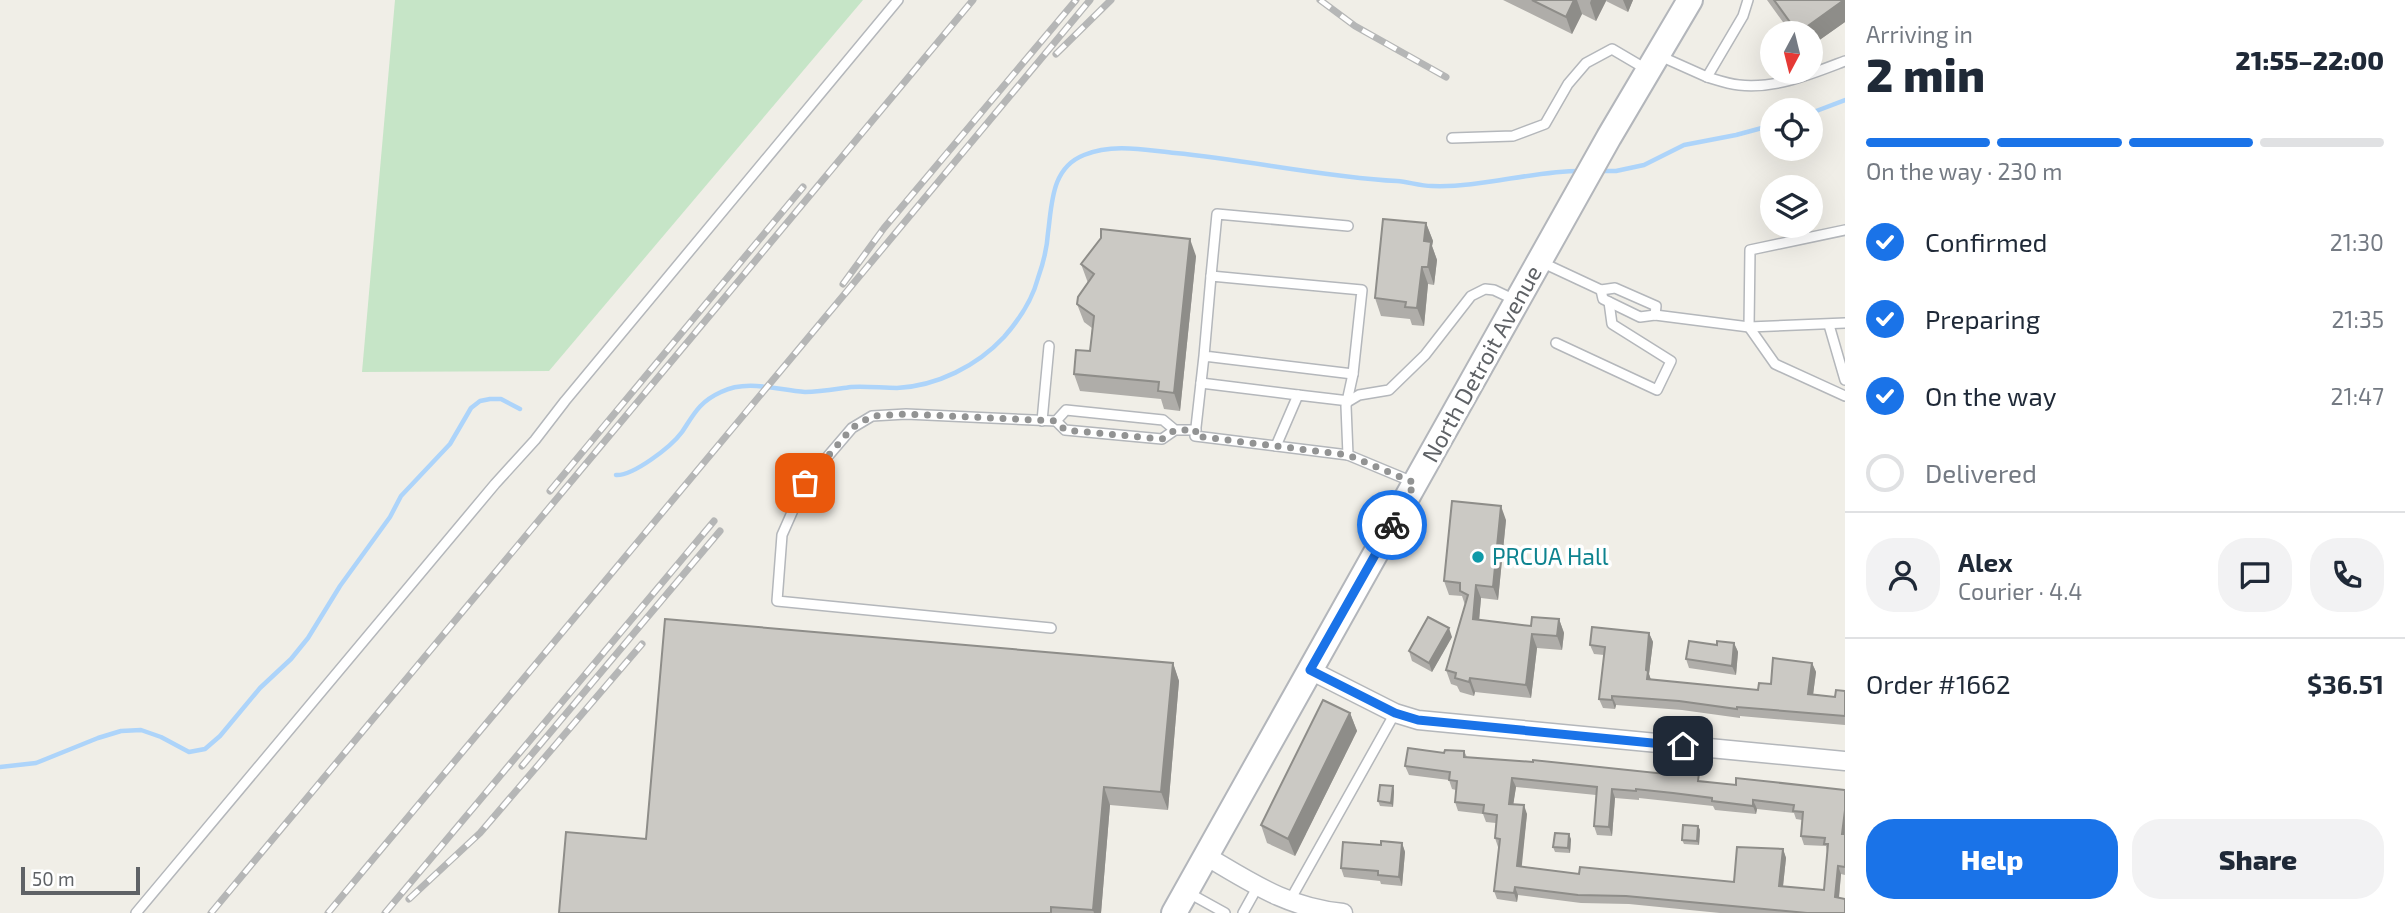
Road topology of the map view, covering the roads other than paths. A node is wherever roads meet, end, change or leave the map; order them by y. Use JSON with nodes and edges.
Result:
{"nodes":[{"id":1,"x":898,"y":0,"type":"edge"},
{"id":2,"x":1690,"y":0,"type":"edge"},
{"id":3,"x":1748,"y":0,"type":"edge"},
{"id":4,"x":1845,"y":61,"type":"edge"},
{"id":5,"x":1652,"y":62,"type":"junction"},
{"id":6,"x":1707,"y":77,"type":"junction"},
{"id":7,"x":1452,"y":138,"type":"dead end"},
{"id":8,"x":1348,"y":226,"type":"dead end"},
{"id":9,"x":1845,"y":230,"type":"edge"},
{"id":10,"x":1539,"y":261,"type":"junction"},
{"id":11,"x":1211,"y":276,"type":"junction"},
{"id":12,"x":1601,"y":290,"type":"junction"},
{"id":13,"x":1517,"y":301,"type":"junction"},
{"id":14,"x":1609,"y":302,"type":"junction"},
{"id":15,"x":1655,"y":315,"type":"junction"},
{"id":16,"x":1845,"y":323,"type":"edge"},
{"id":17,"x":1829,"y":325,"type":"junction"},
{"id":18,"x":1749,"y":327,"type":"junction"},
{"id":19,"x":1556,"y":343,"type":"dead end"},
{"id":20,"x":1049,"y":346,"type":"dead end"},
{"id":21,"x":1204,"y":356,"type":"junction"},
{"id":22,"x":1353,"y":374,"type":"junction"},
{"id":23,"x":1845,"y":380,"type":"edge"},
{"id":24,"x":1201,"y":383,"type":"junction"},
{"id":25,"x":1298,"y":396,"type":"junction"},
{"id":26,"x":1845,"y":396,"type":"edge"},
{"id":27,"x":1349,"y":401,"type":"junction"},
{"id":28,"x":1042,"y":421,"type":"junction"},
{"id":29,"x":1056,"y":421,"type":"junction"},
{"id":30,"x":1175,"y":430,"type":"junction"},
{"id":31,"x":1196,"y":430,"type":"junction"},
{"id":32,"x":1276,"y":446,"type":"junction"},
{"id":33,"x":1348,"y":455,"type":"junction"},
{"id":34,"x":1415,"y":483,"type":"junction"},
{"id":35,"x":1051,"y":628,"type":"dead end"},
{"id":36,"x":1310,"y":670,"type":"junction"},
{"id":37,"x":1395,"y":713,"type":"junction"},
{"id":38,"x":1845,"y":761,"type":"edge"},
{"id":39,"x":1206,"y":856,"type":"junction"},
{"id":40,"x":1258,"y":886,"type":"junction"},
{"id":41,"x":1180,"y":902,"type":"edge"},
{"id":42,"x":1289,"y":902,"type":"junction"},
{"id":43,"x":1213,"y":910,"type":"edge"},
{"id":44,"x":136,"y":913,"type":"edge"},
{"id":45,"x":1225,"y":913,"type":"edge"},
{"id":46,"x":1243,"y":913,"type":"edge"},
{"id":47,"x":1343,"y":913,"type":"edge"}],
"edges":[{"from":1,"to":44,"type":"lane"},
{"from":2,"to":5,"type":"main road","name":"North Detroit Avenue"},
{"from":3,"to":6,"type":"lane"},
{"from":4,"to":6,"type":"lane"},
{"from":5,"to":6,"type":"lane"},
{"from":5,"to":7,"type":"lane"},
{"from":5,"to":10,"type":"main road","name":"North Detroit Avenue"},
{"from":8,"to":11,"type":"lane"},
{"from":9,"to":18,"type":"lane"},
{"from":10,"to":12,"type":"lane"},
{"from":10,"to":13,"type":"main road","name":"North Detroit Avenue"},
{"from":11,"to":21,"type":"lane"},
{"from":11,"to":22,"type":"lane"},
{"from":12,"to":14,"type":"lane"},
{"from":12,"to":15,"type":"lane"},
{"from":13,"to":27,"type":"lane"},
{"from":13,"to":34,"type":"main road","name":"North Detroit Avenue"},
{"from":14,"to":15,"type":"lane"},
{"from":14,"to":19,"type":"lane"},
{"from":15,"to":18,"type":"lane"},
{"from":16,"to":17,"type":"lane"},
{"from":17,"to":18,"type":"lane"},
{"from":17,"to":23,"type":"lane"},
{"from":18,"to":26,"type":"lane"},
{"from":20,"to":28,"type":"lane"},
{"from":21,"to":22,"type":"lane"},
{"from":21,"to":24,"type":"lane"},
{"from":22,"to":27,"type":"lane"},
{"from":24,"to":25,"type":"lane"},
{"from":24,"to":31,"type":"lane"},
{"from":25,"to":27,"type":"lane"},
{"from":25,"to":32,"type":"lane"},
{"from":27,"to":33,"type":"lane"},
{"from":28,"to":29,"type":"lane"},
{"from":28,"to":35,"type":"lane"},
{"from":29,"to":30,"type":"lane"},
{"from":29,"to":30,"type":"lane"},
{"from":30,"to":31,"type":"lane"},
{"from":31,"to":32,"type":"lane"},
{"from":32,"to":33,"type":"lane"},
{"from":33,"to":34,"type":"lane"},
{"from":34,"to":36,"type":"main road","name":"North Detroit Avenue"},
{"from":36,"to":37,"type":"street"},
{"from":36,"to":39,"type":"main road","name":"North Detroit Avenue"},
{"from":37,"to":38,"type":"street"},
{"from":37,"to":42,"type":"lane"},
{"from":39,"to":40,"type":"street"},
{"from":39,"to":41,"type":"main road","name":"North Detroit Avenue"},
{"from":40,"to":42,"type":"street"},
{"from":40,"to":46,"type":"lane"},
{"from":41,"to":43,"type":"lane"},
{"from":42,"to":47,"type":"street"},
{"from":43,"to":45,"type":"lane"}]}
